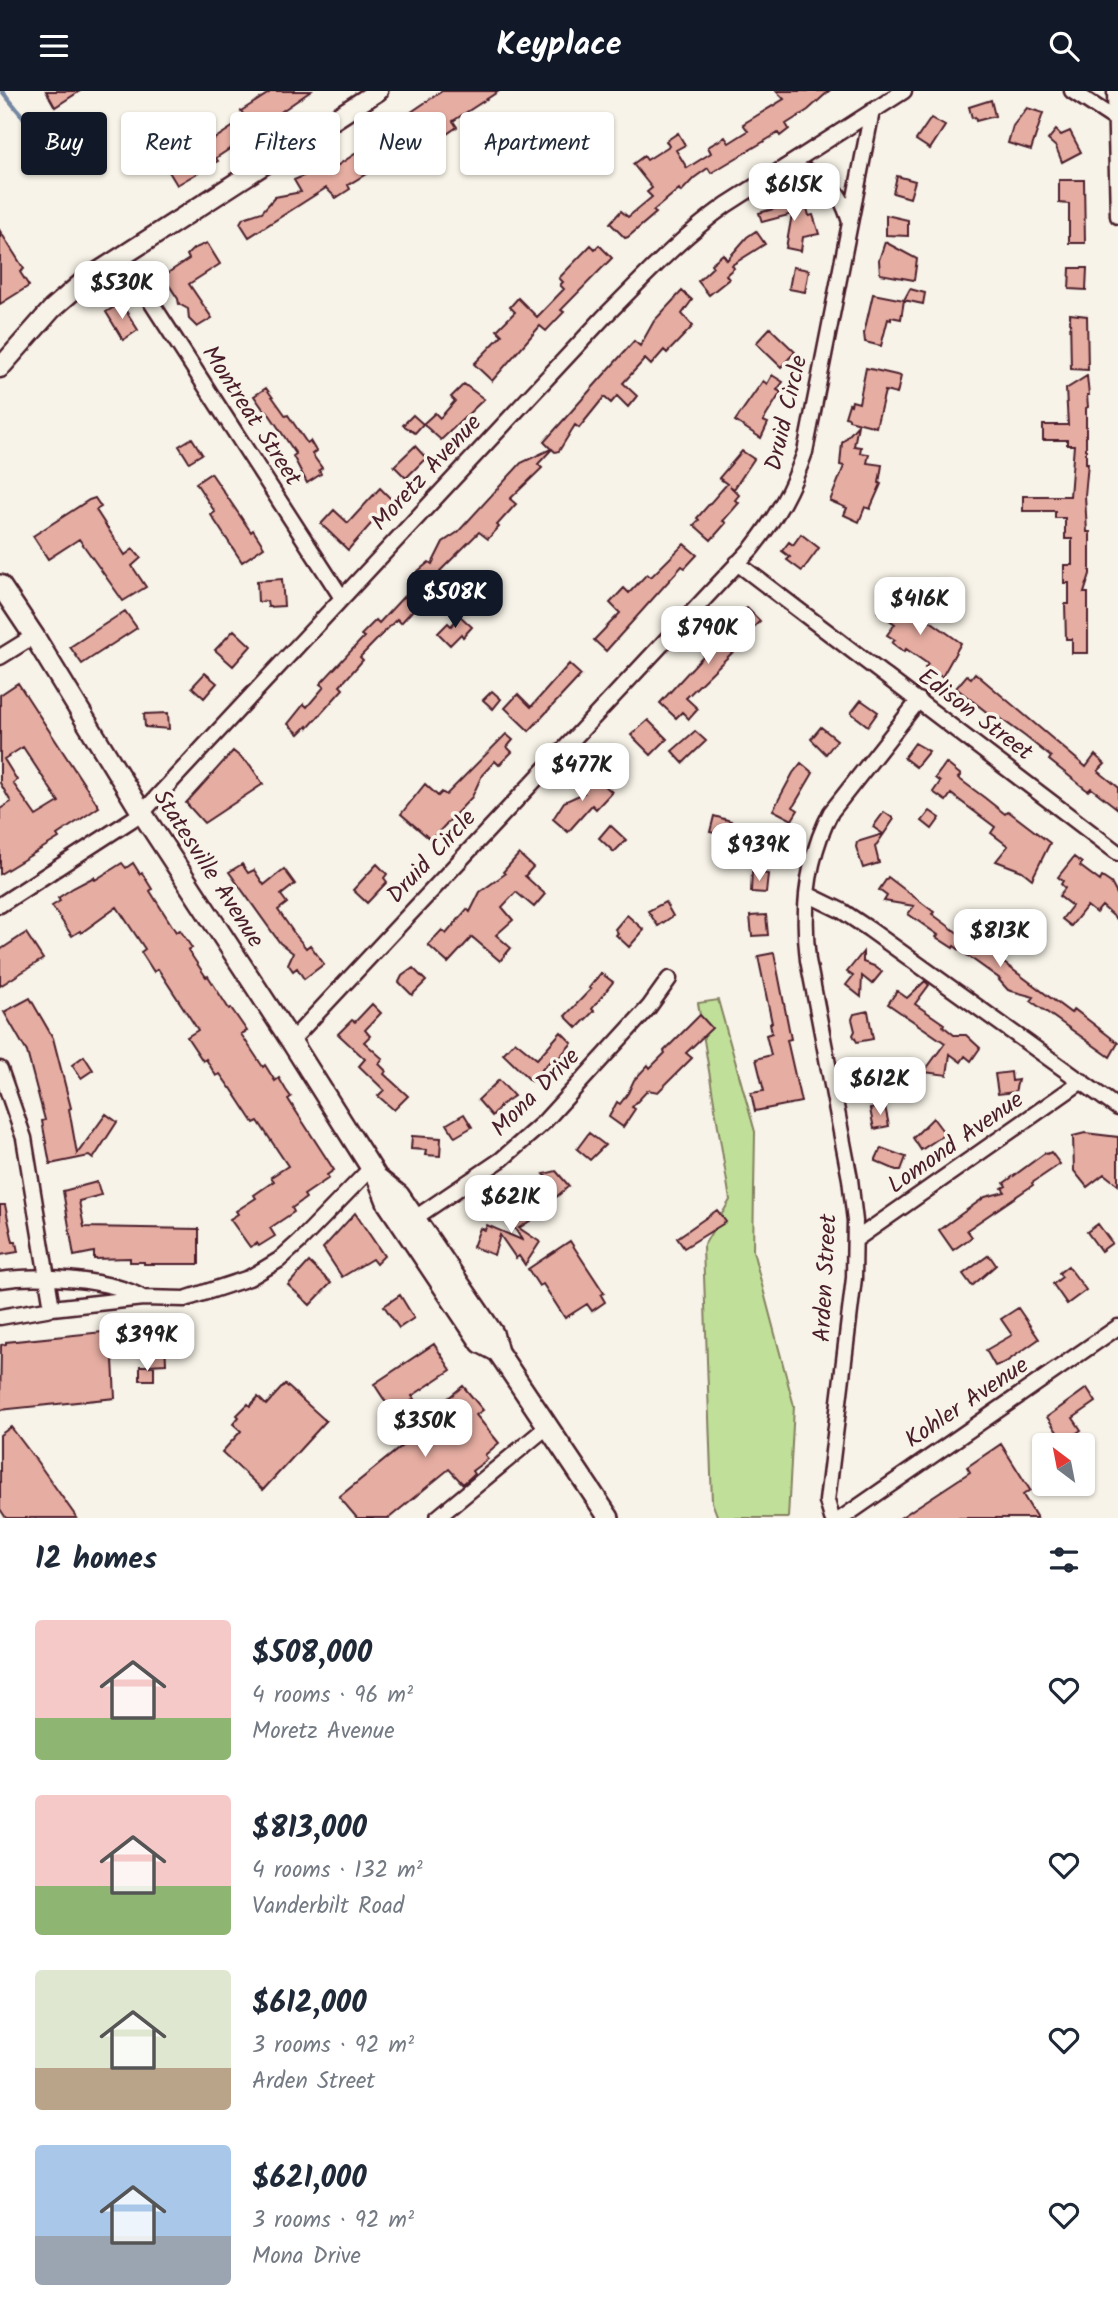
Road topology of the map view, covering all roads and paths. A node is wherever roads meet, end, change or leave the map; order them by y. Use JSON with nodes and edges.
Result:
{"nodes":[{"id":1,"x":378,"y":91,"type":"edge"},
{"id":2,"x":904,"y":91,"type":"edge"},
{"id":3,"x":1072,"y":91,"type":"edge"},
{"id":4,"x":1115,"y":91,"type":"edge"},
{"id":5,"x":872,"y":111,"type":"junction"},
{"id":6,"x":1117,"y":120,"type":"edge"},
{"id":7,"x":785,"y":167,"type":"junction"},
{"id":8,"x":1118,"y":216,"type":"edge"},
{"id":9,"x":850,"y":223,"type":"junction"},
{"id":10,"x":122,"y":257,"type":"junction"},
{"id":11,"x":0,"y":368,"type":"edge"},
{"id":12,"x":737,"y":563,"type":"junction"},
{"id":13,"x":0,"y":585,"type":"edge"},
{"id":14,"x":342,"y":598,"type":"junction"},
{"id":15,"x":34,"y":636,"type":"junction"},
{"id":16,"x":0,"y":657,"type":"edge"},
{"id":17,"x":919,"y":700,"type":"junction"},
{"id":18,"x":142,"y":813,"type":"junction"},
{"id":19,"x":1118,"y":853,"type":"edge"},
{"id":20,"x":807,"y":894,"type":"junction"},
{"id":21,"x":0,"y":905,"type":"edge"},
{"id":22,"x":669,"y":979,"type":"dead end"},
{"id":23,"x":291,"y":1041,"type":"junction"},
{"id":24,"x":0,"y":1069,"type":"edge"},
{"id":25,"x":1082,"y":1081,"type":"junction"},
{"id":26,"x":1118,"y":1108,"type":"edge"},
{"id":27,"x":374,"y":1173,"type":"junction"},
{"id":28,"x":415,"y":1218,"type":"junction"},
{"id":29,"x":855,"y":1240,"type":"junction"},
{"id":30,"x":47,"y":1278,"type":"junction"},
{"id":31,"x":0,"y":1280,"type":"edge"},
{"id":32,"x":143,"y":1299,"type":"junction"},
{"id":33,"x":52,"y":1308,"type":"junction"},
{"id":34,"x":0,"y":1317,"type":"edge"},
{"id":35,"x":1118,"y":1327,"type":"edge"},
{"id":36,"x":498,"y":1352,"type":"junction"},
{"id":37,"x":548,"y":1426,"type":"junction"},
{"id":38,"x":437,"y":1518,"type":"edge"},
{"id":39,"x":609,"y":1518,"type":"edge"},
{"id":40,"x":832,"y":1518,"type":"edge"},
{"id":41,"x":842,"y":1518,"type":"edge"}],
"edges":[{"from":1,"to":10,"type":"street"},
{"from":2,"to":5,"type":"street","name":"Moretz Avenue"},
{"from":3,"to":6,"type":"street"},
{"from":4,"to":6,"type":"street"},
{"from":5,"to":7,"type":"street","name":"Moretz Avenue"},
{"from":5,"to":9,"type":"street","name":"Druid Circle"},
{"from":6,"to":8,"type":"street"},
{"from":7,"to":9,"type":"street"},
{"from":7,"to":14,"type":"street","name":"Moretz Avenue"},
{"from":9,"to":12,"type":"street","name":"Druid Circle"},
{"from":10,"to":11,"type":"street"},
{"from":10,"to":14,"type":"street","name":"Montreat Street"},
{"from":12,"to":17,"type":"street","name":"Edison Street"},
{"from":12,"to":23,"type":"street","name":"Druid Circle"},
{"from":13,"to":15,"type":"main road","name":"Statesville Avenue"},
{"from":14,"to":18,"type":"street","name":"Moretz Avenue"},
{"from":15,"to":16,"type":"street"},
{"from":15,"to":18,"type":"main road","name":"Statesville Avenue"},
{"from":17,"to":19,"type":"street","name":"Edison Street"},
{"from":17,"to":20,"type":"street","name":"Arden Street"},
{"from":18,"to":21,"type":"street","name":"Moretz Avenue"},
{"from":18,"to":23,"type":"main road","name":"Statesville Avenue"},
{"from":20,"to":25,"type":"street"},
{"from":20,"to":29,"type":"street","name":"Arden Street"},
{"from":22,"to":28,"type":"street","name":"Mona Drive"},
{"from":23,"to":27,"type":"main road","name":"Statesville Avenue"},
{"from":24,"to":30,"type":"street"},
{"from":25,"to":26,"type":"street"},
{"from":25,"to":29,"type":"street","name":"Lomond Avenue"},
{"from":27,"to":28,"type":"main road","name":"Statesville Avenue"},
{"from":27,"to":32,"type":"street"},
{"from":27,"to":36,"type":"main road","name":"Statesville Avenue"},
{"from":28,"to":36,"type":"main road","name":"Statesville Avenue"},
{"from":29,"to":40,"type":"street","name":"Arden Street"},
{"from":30,"to":31,"type":"street"},
{"from":30,"to":32,"type":"street"},
{"from":30,"to":33,"type":"street"},
{"from":32,"to":33,"type":"street"},
{"from":33,"to":34,"type":"street"},
{"from":35,"to":41,"type":"street","name":"Kohler Avenue"},
{"from":36,"to":37,"type":"main road","name":"Statesville Avenue"},
{"from":37,"to":38,"type":"street"},
{"from":37,"to":39,"type":"main road","name":"Statesville Avenue"}]}
